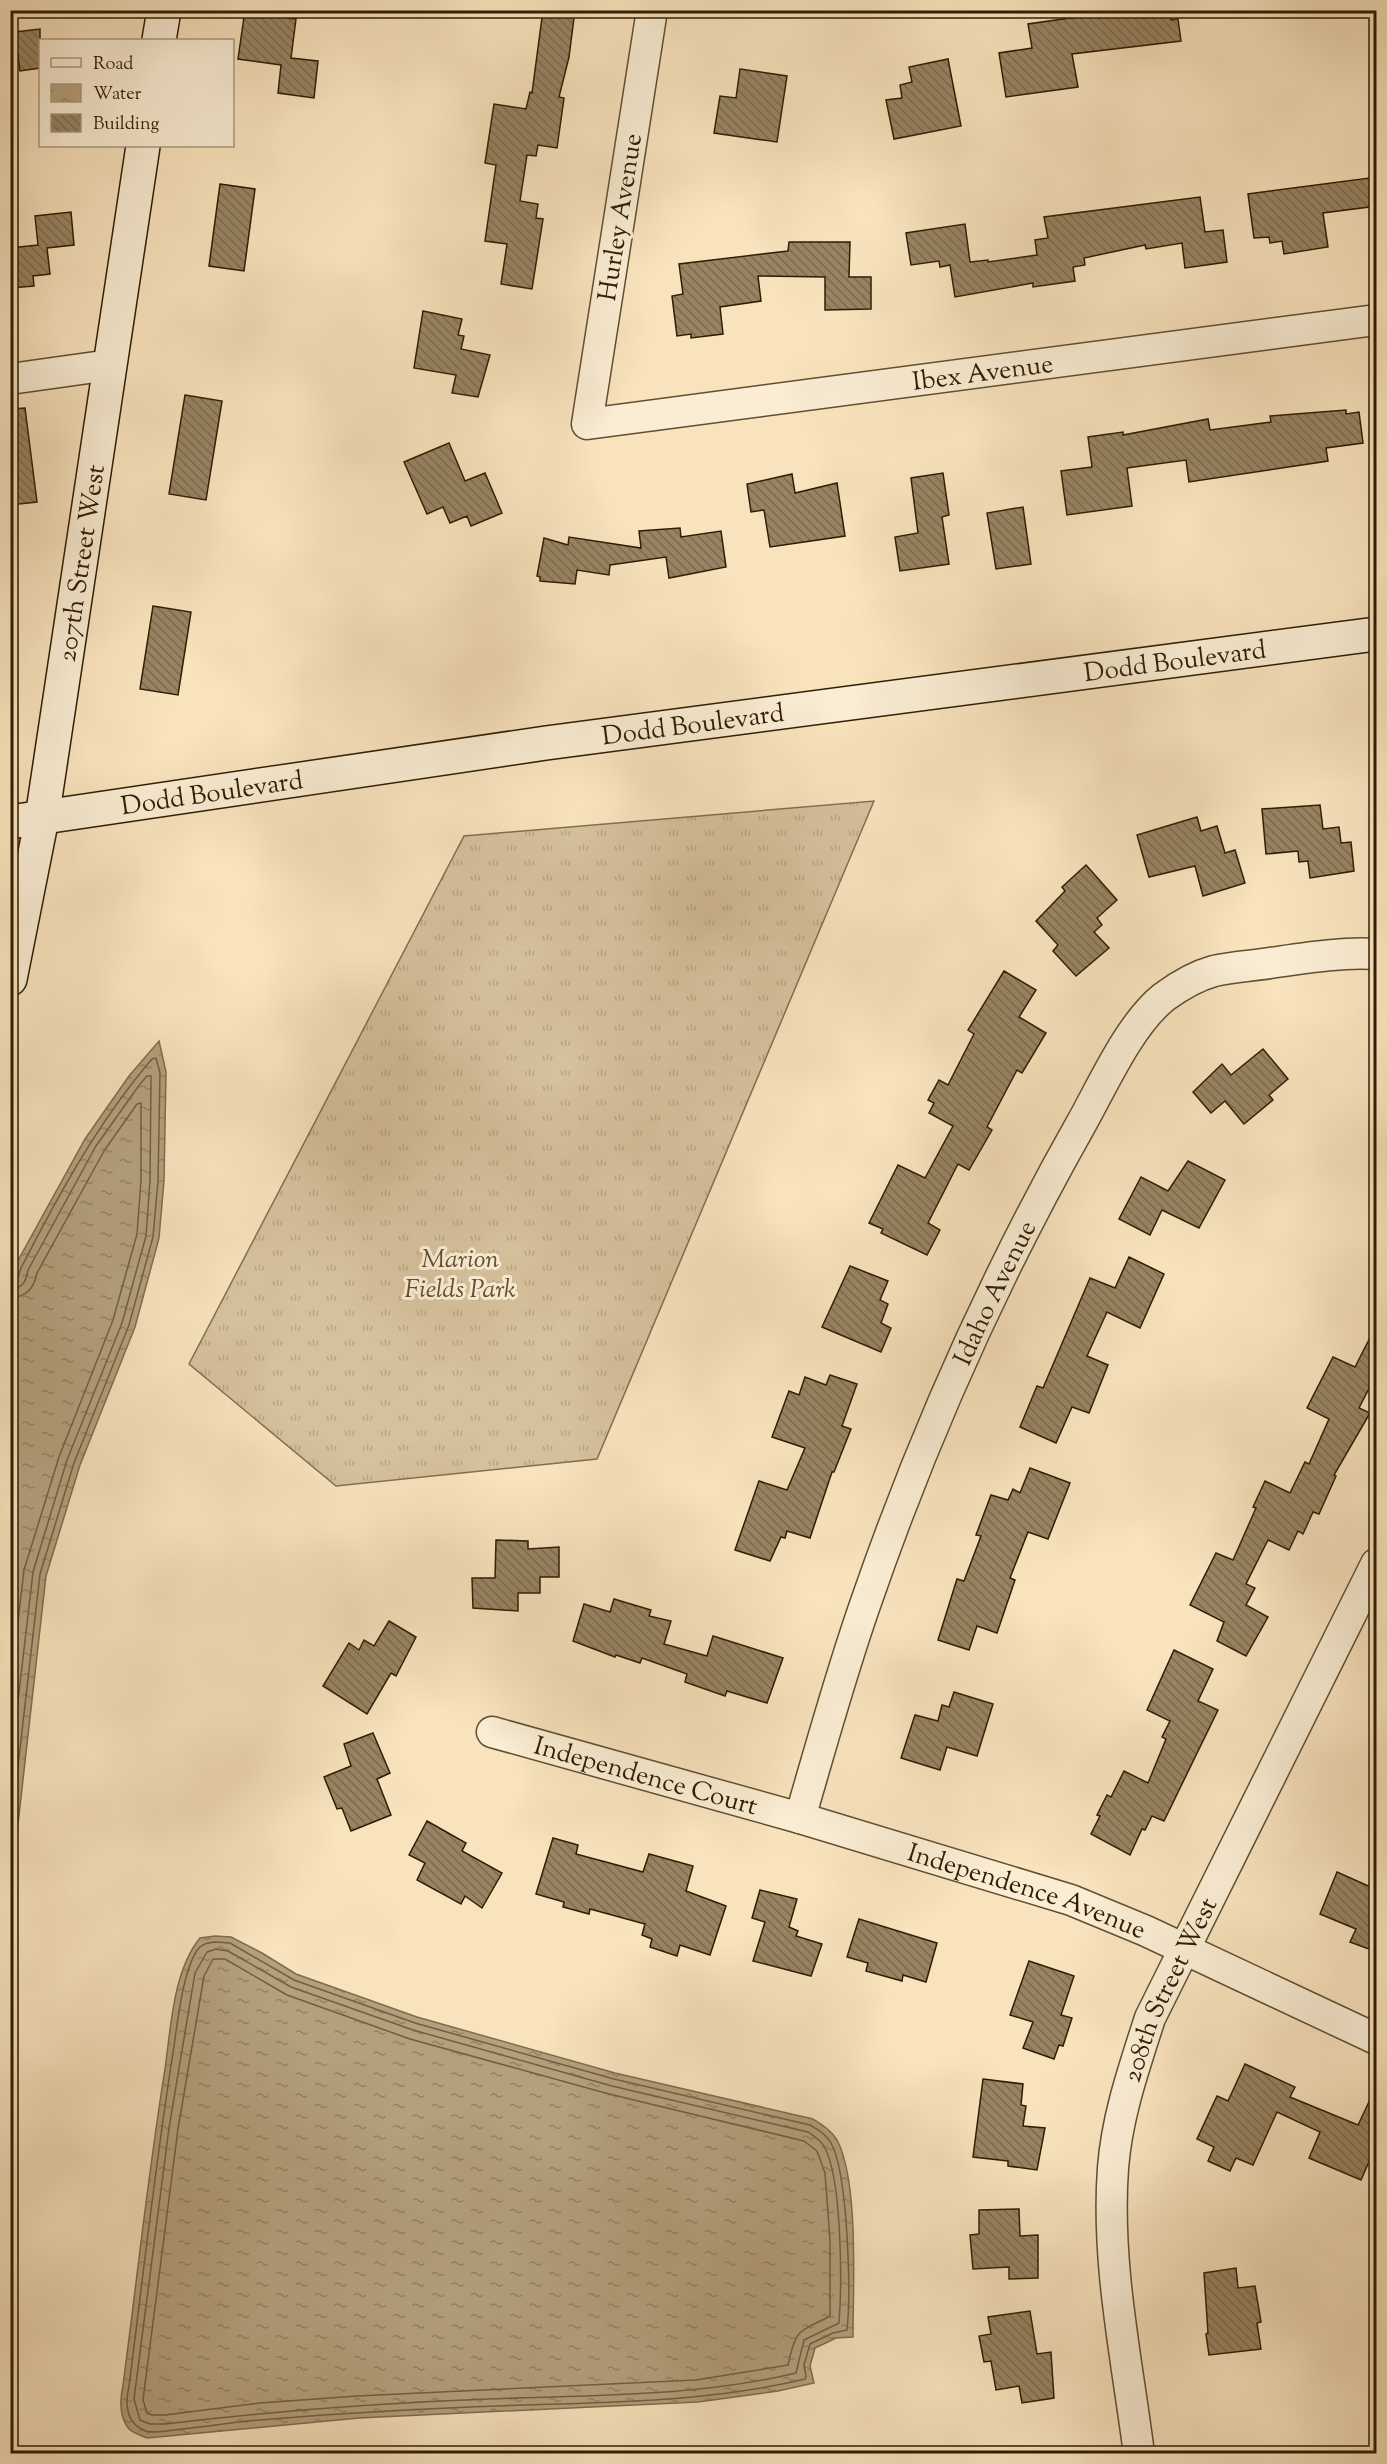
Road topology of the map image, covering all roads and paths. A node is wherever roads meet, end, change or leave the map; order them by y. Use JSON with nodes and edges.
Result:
{"nodes":[{"id":1,"x":164,"y":10,"type":"edge"},
{"id":2,"x":652,"y":10,"type":"edge"},
{"id":3,"x":159,"y":39,"type":"edge"},
{"id":4,"x":143,"y":147,"type":"edge"},
{"id":5,"x":1377,"y":320,"type":"edge"},
{"id":6,"x":110,"y":365,"type":"junction"},
{"id":7,"x":10,"y":379,"type":"edge"},
{"id":8,"x":587,"y":424,"type":"joint"},
{"id":9,"x":1377,"y":634,"type":"edge"},
{"id":10,"x":42,"y":818,"type":"junction"},
{"id":11,"x":10,"y":822,"type":"edge"},
{"id":12,"x":1377,"y":954,"type":"edge"},
{"id":13,"x":10,"y":979,"type":"edge"},
{"id":14,"x":1377,"y":1564,"type":"edge"},
{"id":15,"x":492,"y":1732,"type":"dead end"},
{"id":16,"x":800,"y":1818,"type":"junction"},
{"id":17,"x":1184,"y":1948,"type":"junction"},
{"id":18,"x":1377,"y":2039,"type":"edge"},
{"id":19,"x":1139,"y":2454,"type":"edge"}],
"edges":[{"from":1,"to":3,"type":"main road"},
{"from":2,"to":8,"type":"street","name":"Hurley Avenue"},
{"from":4,"to":6,"type":"main road","name":"207th Street West"},
{"from":5,"to":8,"type":"street","name":"Ibex Avenue"},
{"from":6,"to":7,"type":"street"},
{"from":6,"to":10,"type":"main road","name":"207th Street West"},
{"from":9,"to":10,"type":"main road","name":"Dodd Boulevard"},
{"from":10,"to":11,"type":"main road","name":"Dodd Boulevard"},
{"from":10,"to":13,"type":"main road","name":"207th Street West"},
{"from":12,"to":16,"type":"street","name":"Idaho Avenue"},
{"from":14,"to":17,"type":"street","name":"208th Street West"},
{"from":15,"to":16,"type":"street","name":"Independence Court"},
{"from":16,"to":17,"type":"street","name":"Independence Avenue"},
{"from":17,"to":18,"type":"street","name":"Independence Avenue"},
{"from":17,"to":19,"type":"street","name":"208th Street West"}]}
